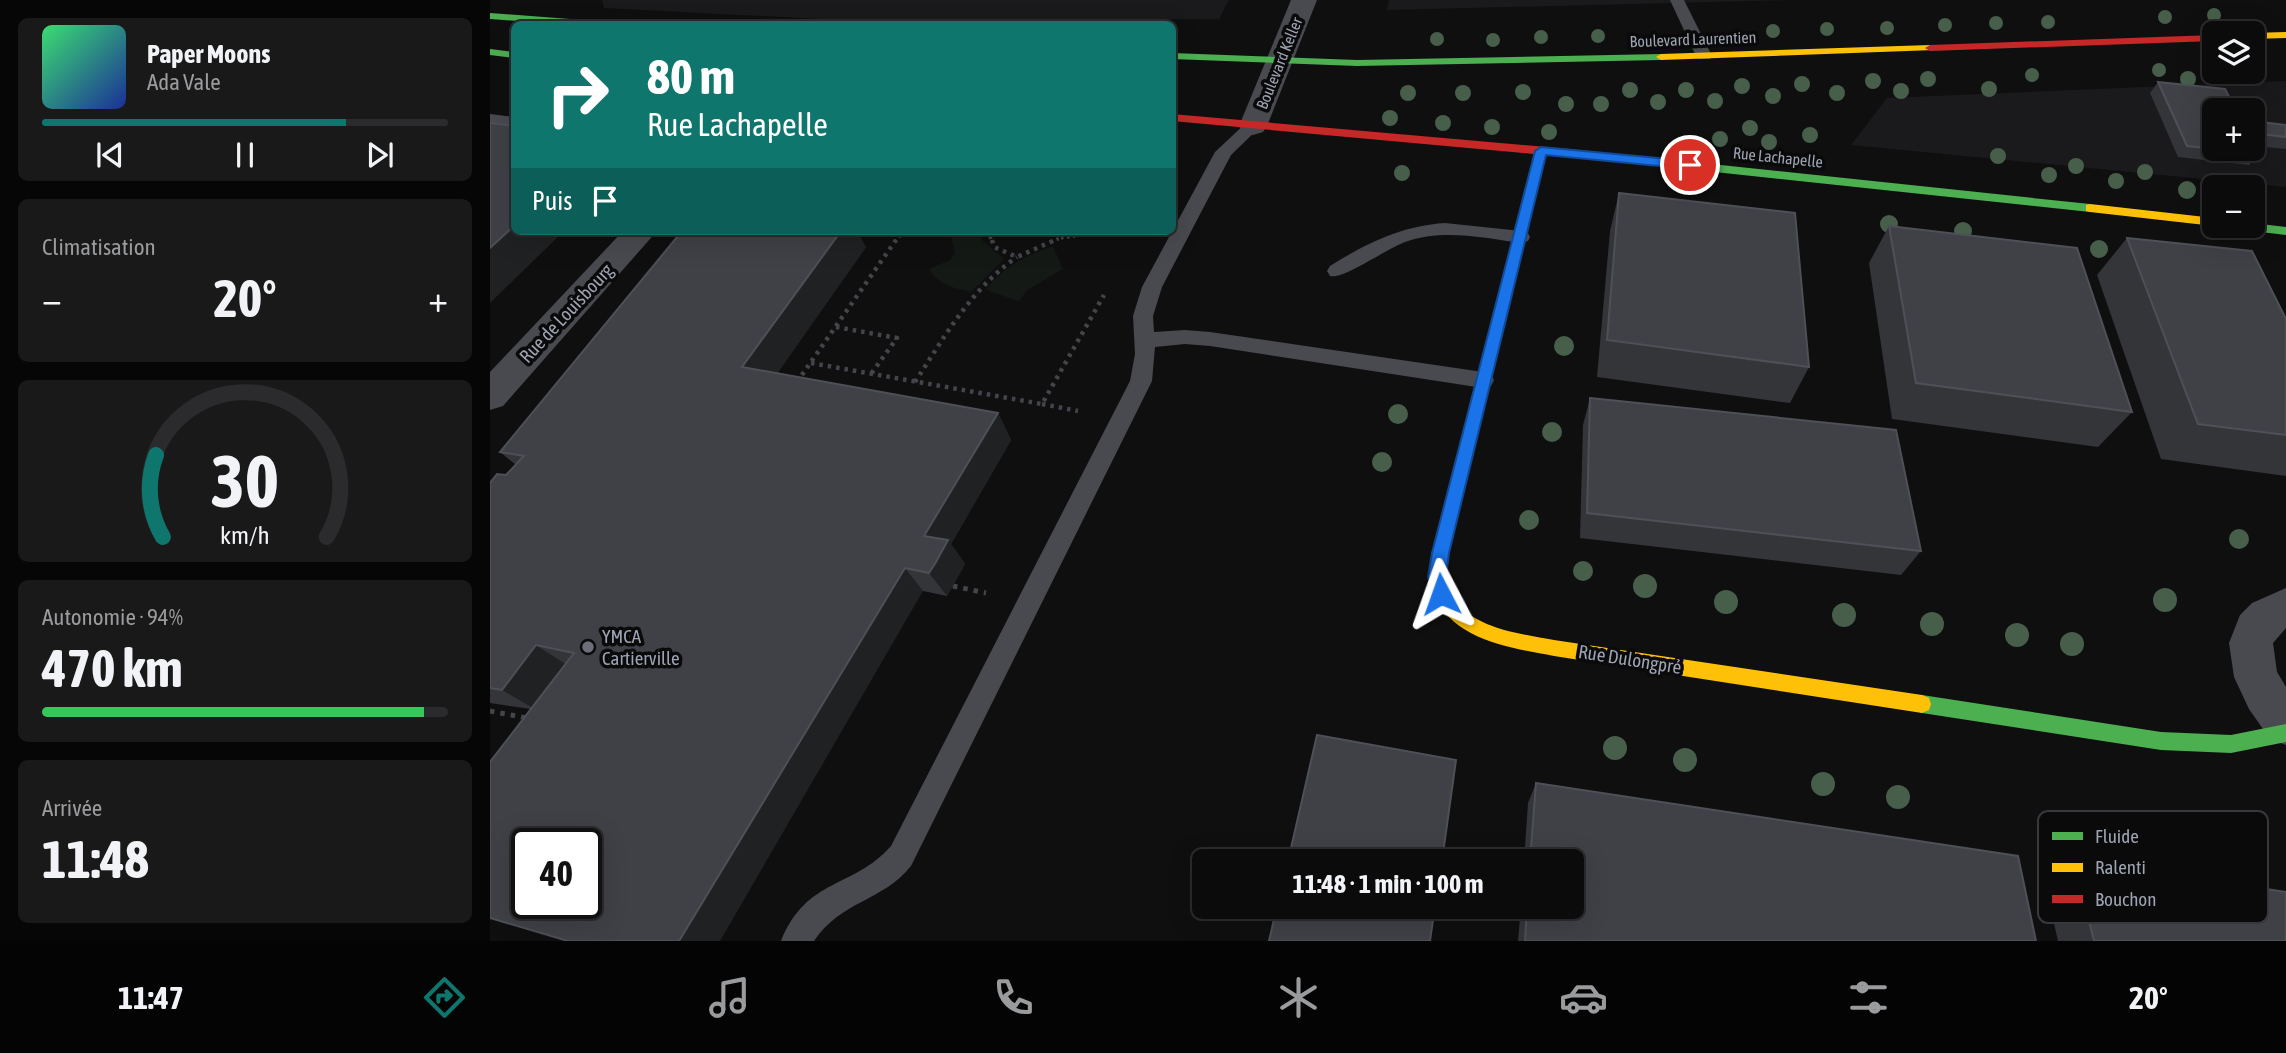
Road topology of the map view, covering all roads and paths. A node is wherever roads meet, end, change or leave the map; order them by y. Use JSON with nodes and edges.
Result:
{"nodes":[{"id":1,"x":1304,"y":0,"type":"edge"},
{"id":2,"x":1677,"y":0,"type":"edge"},
{"id":3,"x":490,"y":16,"type":"edge"},
{"id":4,"x":556,"y":21,"type":"edge"},
{"id":5,"x":2286,"y":35,"type":"edge"},
{"id":6,"x":2265,"y":36,"type":"edge"},
{"id":7,"x":2202,"y":38,"type":"edge"},
{"id":8,"x":490,"y":52,"type":"edge"},
{"id":9,"x":511,"y":55,"type":"edge"},
{"id":10,"x":1176,"y":56,"type":"edge"},
{"id":11,"x":1704,"y":56,"type":"junction"},
{"id":12,"x":1281,"y":62,"type":"junction"},
{"id":13,"x":1176,"y":117,"type":"edge"},
{"id":14,"x":490,"y":119,"type":"edge"},
{"id":15,"x":511,"y":122,"type":"edge"},
{"id":16,"x":1254,"y":125,"type":"junction"},
{"id":17,"x":1541,"y":151,"type":"junction"},
{"id":18,"x":2202,"y":221,"type":"edge"},
{"id":19,"x":2265,"y":228,"type":"edge"},
{"id":20,"x":2286,"y":231,"type":"edge"},
{"id":21,"x":637,"y":235,"type":"edge"},
{"id":22,"x":900,"y":235,"type":"edge"},
{"id":23,"x":989,"y":235,"type":"edge"},
{"id":24,"x":1062,"y":235,"type":"edge"},
{"id":25,"x":1080,"y":235,"type":"edge"},
{"id":26,"x":1139,"y":235,"type":"edge"},
{"id":27,"x":1521,"y":237,"type":"junction"},
{"id":28,"x":1060,"y":238,"type":"junction"},
{"id":29,"x":1132,"y":247,"type":"dead end"},
{"id":30,"x":1017,"y":257,"type":"junction"},
{"id":31,"x":1337,"y":271,"type":"dead end"},
{"id":32,"x":1111,"y":283,"type":"dead end"},
{"id":33,"x":836,"y":327,"type":"junction"},
{"id":34,"x":1145,"y":340,"type":"junction"},
{"id":35,"x":811,"y":363,"type":"junction"},
{"id":36,"x":871,"y":374,"type":"junction"},
{"id":37,"x":1483,"y":380,"type":"junction"},
{"id":38,"x":915,"y":382,"type":"junction"},
{"id":39,"x":792,"y":388,"type":"edge"},
{"id":40,"x":490,"y":396,"type":"edge"},
{"id":41,"x":1041,"y":404,"type":"junction"},
{"id":42,"x":1082,"y":412,"type":"dead end"},
{"id":43,"x":2286,"y":607,"type":"edge"},
{"id":44,"x":490,"y":711,"type":"edge"},
{"id":45,"x":541,"y":720,"type":"edge"},
{"id":46,"x":2286,"y":723,"type":"edge"},
{"id":47,"x":2286,"y":733,"type":"edge"},
{"id":48,"x":796,"y":941,"type":"edge"}],
"edges":[{"from":1,"to":12,"type":"street","name":"Boulevard Keller"},
{"from":2,"to":11,"type":"lane"},
{"from":3,"to":4,"type":"main road"},
{"from":5,"to":6,"type":"main road"},
{"from":7,"to":11,"type":"main road","name":"Boulevard Laurentien"},
{"from":8,"to":9,"type":"main road"},
{"from":10,"to":12,"type":"main road","name":"Boulevard Laurentien"},
{"from":11,"to":12,"type":"main road","name":"Boulevard Laurentien"},
{"from":12,"to":16,"type":"street","name":"Boulevard Keller"},
{"from":13,"to":16,"type":"main road"},
{"from":14,"to":15,"type":"lane"},
{"from":16,"to":17,"type":"main road","name":"Rue Lachapelle"},
{"from":16,"to":34,"type":"lane"},
{"from":17,"to":18,"type":"main road","name":"Rue Lachapelle"},
{"from":17,"to":27,"type":"main road","name":"Rue Dulongpré"},
{"from":19,"to":20,"type":"main road"},
{"from":21,"to":40,"type":"street","name":"Rue de Louisbourg"},
{"from":22,"to":33,"type":"path"},
{"from":23,"to":30,"type":"path"},
{"from":24,"to":28,"type":"path"},
{"from":25,"to":28,"type":"path"},
{"from":26,"to":29,"type":"path"},
{"from":27,"to":31,"type":"lane"},
{"from":27,"to":37,"type":"main road","name":"Rue Dulongpré"},
{"from":28,"to":30,"type":"path"},
{"from":30,"to":38,"type":"path"},
{"from":32,"to":41,"type":"path"},
{"from":33,"to":35,"type":"path"},
{"from":33,"to":36,"type":"path"},
{"from":34,"to":37,"type":"lane"},
{"from":34,"to":48,"type":"lane"},
{"from":35,"to":36,"type":"path"},
{"from":35,"to":39,"type":"path"},
{"from":36,"to":38,"type":"path"},
{"from":37,"to":47,"type":"main road","name":"Rue Dulongpré"},
{"from":38,"to":41,"type":"path"},
{"from":41,"to":42,"type":"path"},
{"from":43,"to":46,"type":"street"},
{"from":44,"to":45,"type":"path"}]}
